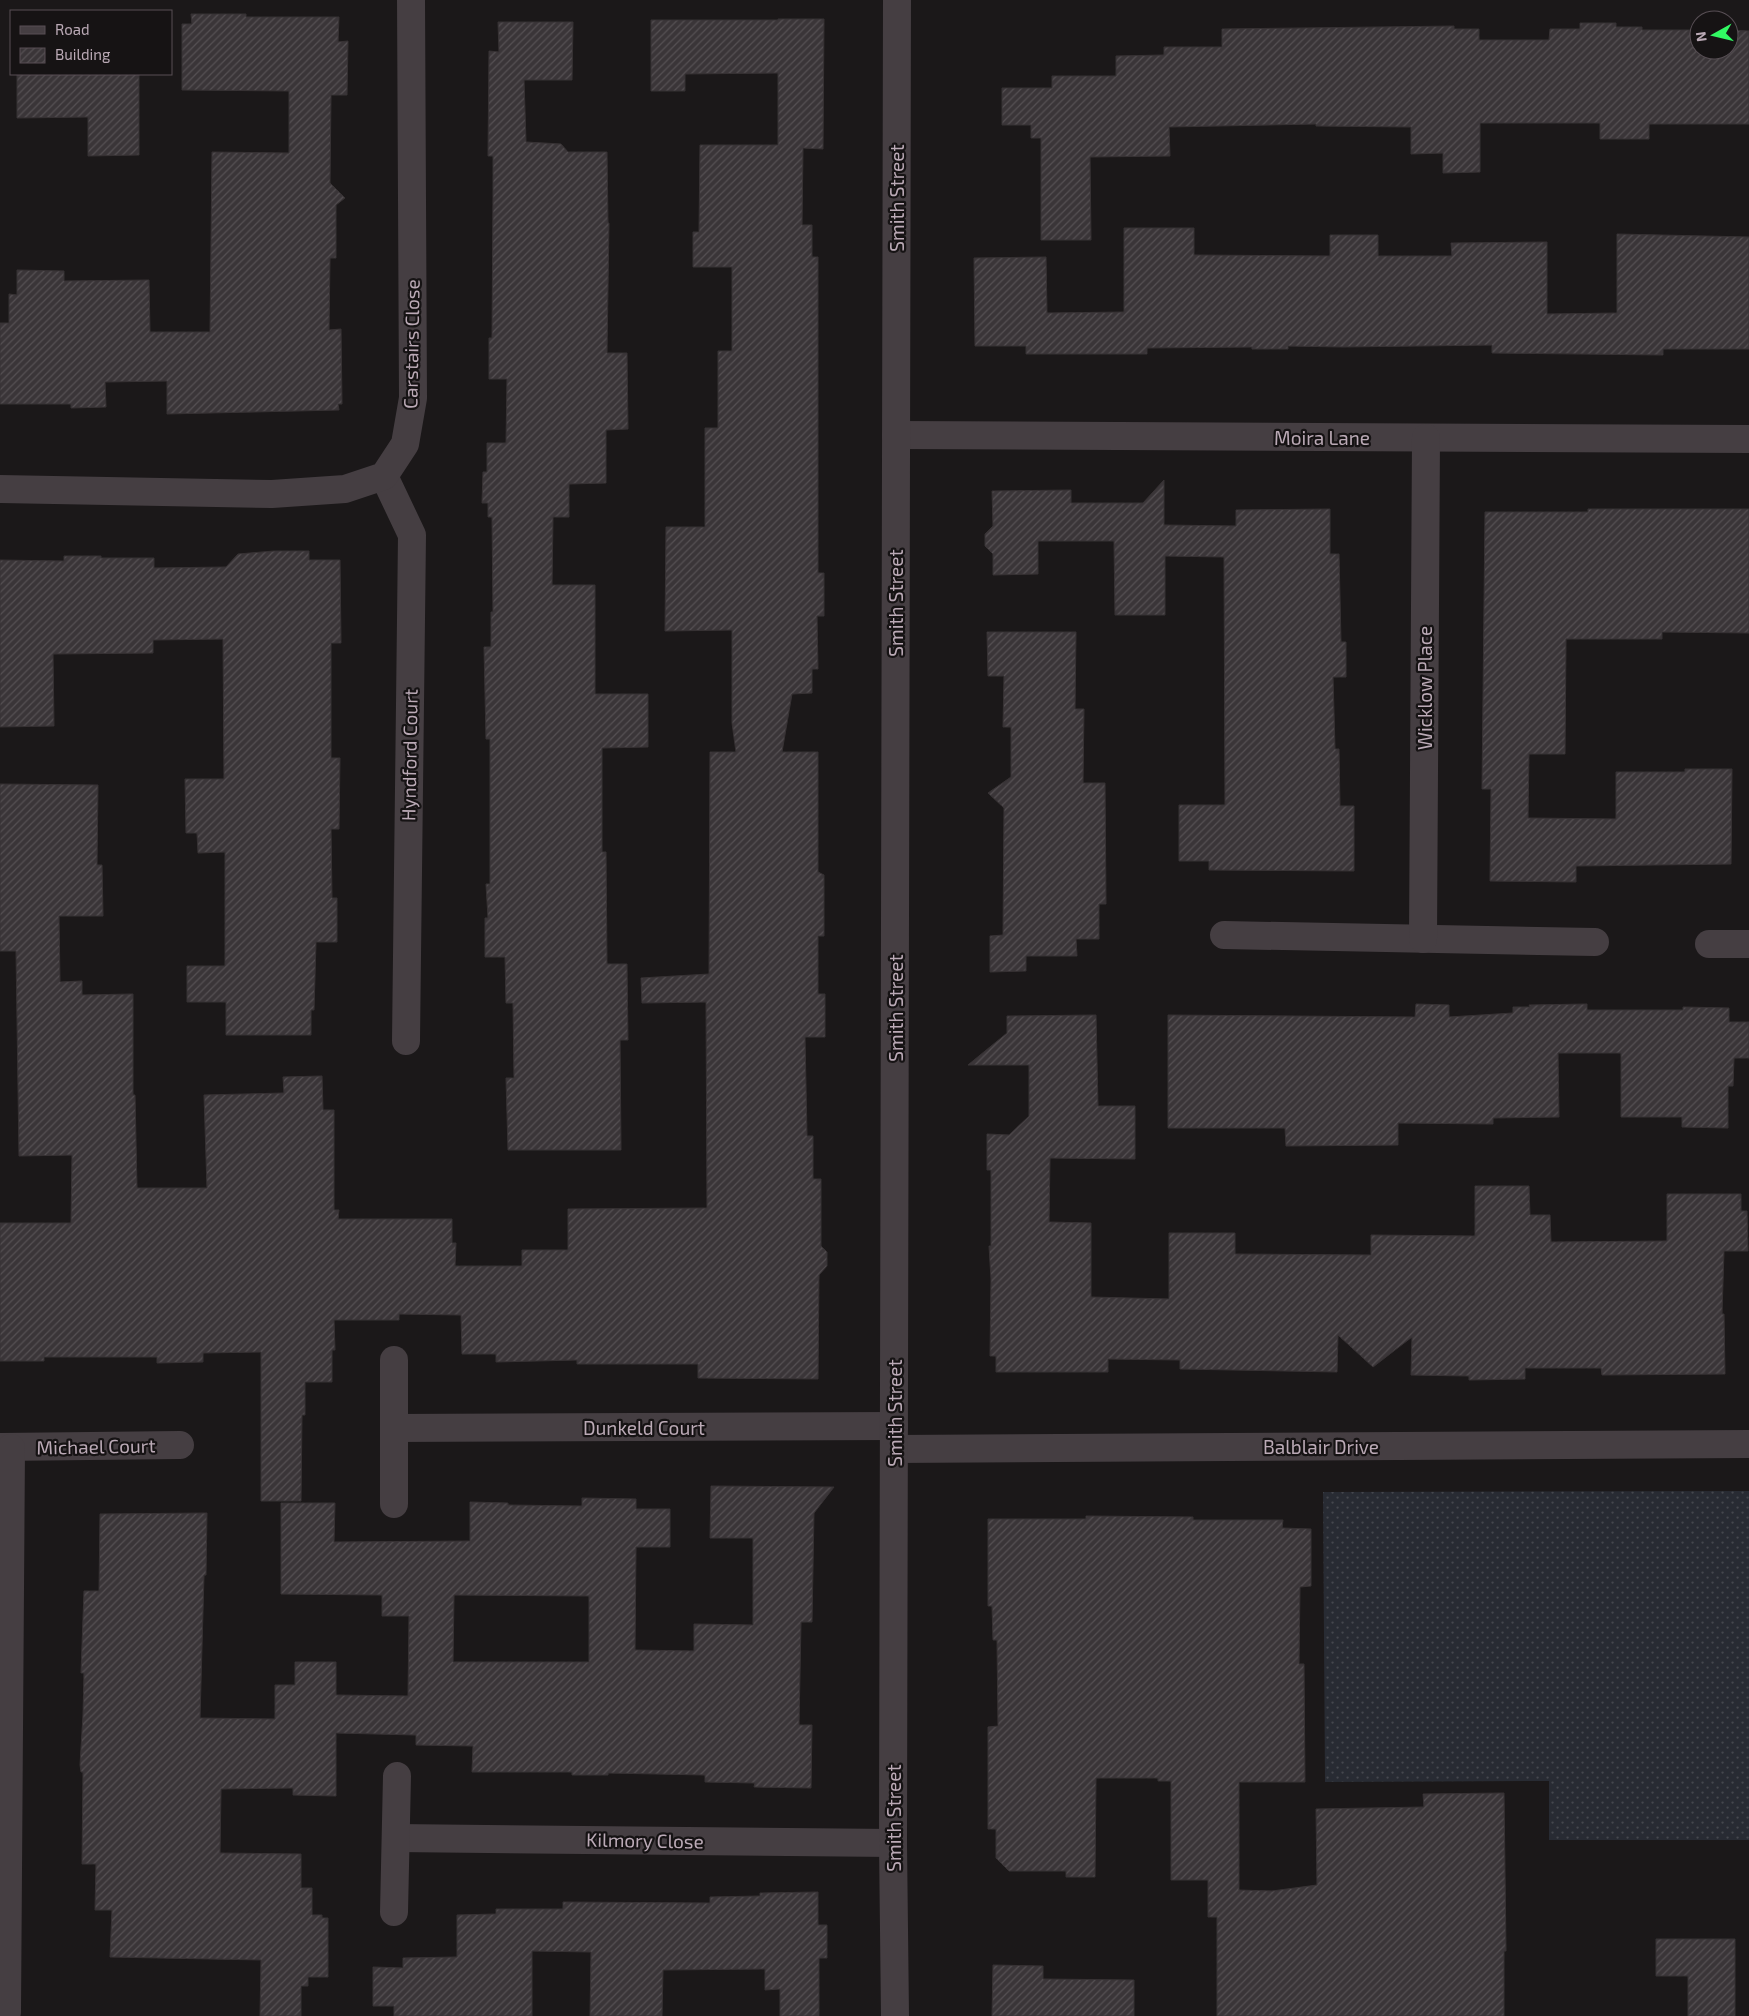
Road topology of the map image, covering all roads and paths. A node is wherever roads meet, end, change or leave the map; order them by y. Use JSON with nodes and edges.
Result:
{"nodes":[{"id":1,"x":411,"y":0,"type":"edge"},
{"id":2,"x":897,"y":0,"type":"edge"},
{"id":3,"x":896,"y":435,"type":"junction"},
{"id":4,"x":1426,"y":438,"type":"junction"},
{"id":5,"x":1749,"y":439,"type":"edge"},
{"id":6,"x":384,"y":476,"type":"junction"},
{"id":7,"x":0,"y":488,"type":"edge"},
{"id":8,"x":1224,"y":935,"type":"dead end"},
{"id":9,"x":1423,"y":939,"type":"junction"},
{"id":10,"x":1595,"y":942,"type":"dead end"},
{"id":11,"x":1709,"y":944,"type":"dead end"},
{"id":12,"x":1749,"y":944,"type":"edge"},
{"id":13,"x":406,"y":1041,"type":"dead end"},
{"id":14,"x":394,"y":1360,"type":"dead end"},
{"id":15,"x":394,"y":1428,"type":"junction"},
{"id":16,"x":894,"y":1438,"type":"junction"},
{"id":17,"x":180,"y":1444,"type":"dead end"},
{"id":18,"x":1749,"y":1444,"type":"edge"},
{"id":19,"x":6,"y":1448,"type":"edge"},
{"id":20,"x":394,"y":1504,"type":"dead end"},
{"id":21,"x":397,"y":1776,"type":"dead end"},
{"id":22,"x":396,"y":1838,"type":"junction"},
{"id":23,"x":893,"y":1843,"type":"junction"},
{"id":24,"x":394,"y":1912,"type":"dead end"},
{"id":25,"x":7,"y":2012,"type":"dead end"},
{"id":26,"x":895,"y":2016,"type":"edge"}],
"edges":[{"from":1,"to":6,"type":"street","name":"Carstairs Close"},
{"from":2,"to":3,"type":"street","name":"Smith Street"},
{"from":3,"to":4,"type":"street","name":"Moira Lane"},
{"from":3,"to":16,"type":"street","name":"Smith Street"},
{"from":4,"to":5,"type":"street","name":"Moira Lane"},
{"from":4,"to":9,"type":"street","name":"Wicklow Place"},
{"from":6,"to":7,"type":"street"},
{"from":6,"to":13,"type":"street","name":"Hyndford Court"},
{"from":8,"to":9,"type":"street"},
{"from":9,"to":10,"type":"street"},
{"from":11,"to":12,"type":"street"},
{"from":14,"to":15,"type":"street"},
{"from":15,"to":16,"type":"street","name":"Dunkeld Court"},
{"from":15,"to":20,"type":"street"},
{"from":16,"to":18,"type":"street","name":"Balblair Drive"},
{"from":16,"to":23,"type":"street","name":"Smith Street"},
{"from":17,"to":19,"type":"street","name":"Michael Court"},
{"from":19,"to":25,"type":"street","name":"Michael Court"},
{"from":21,"to":22,"type":"street"},
{"from":22,"to":23,"type":"street","name":"Kilmory Close"},
{"from":22,"to":24,"type":"street"},
{"from":23,"to":26,"type":"street","name":"Smith Street"}]}
